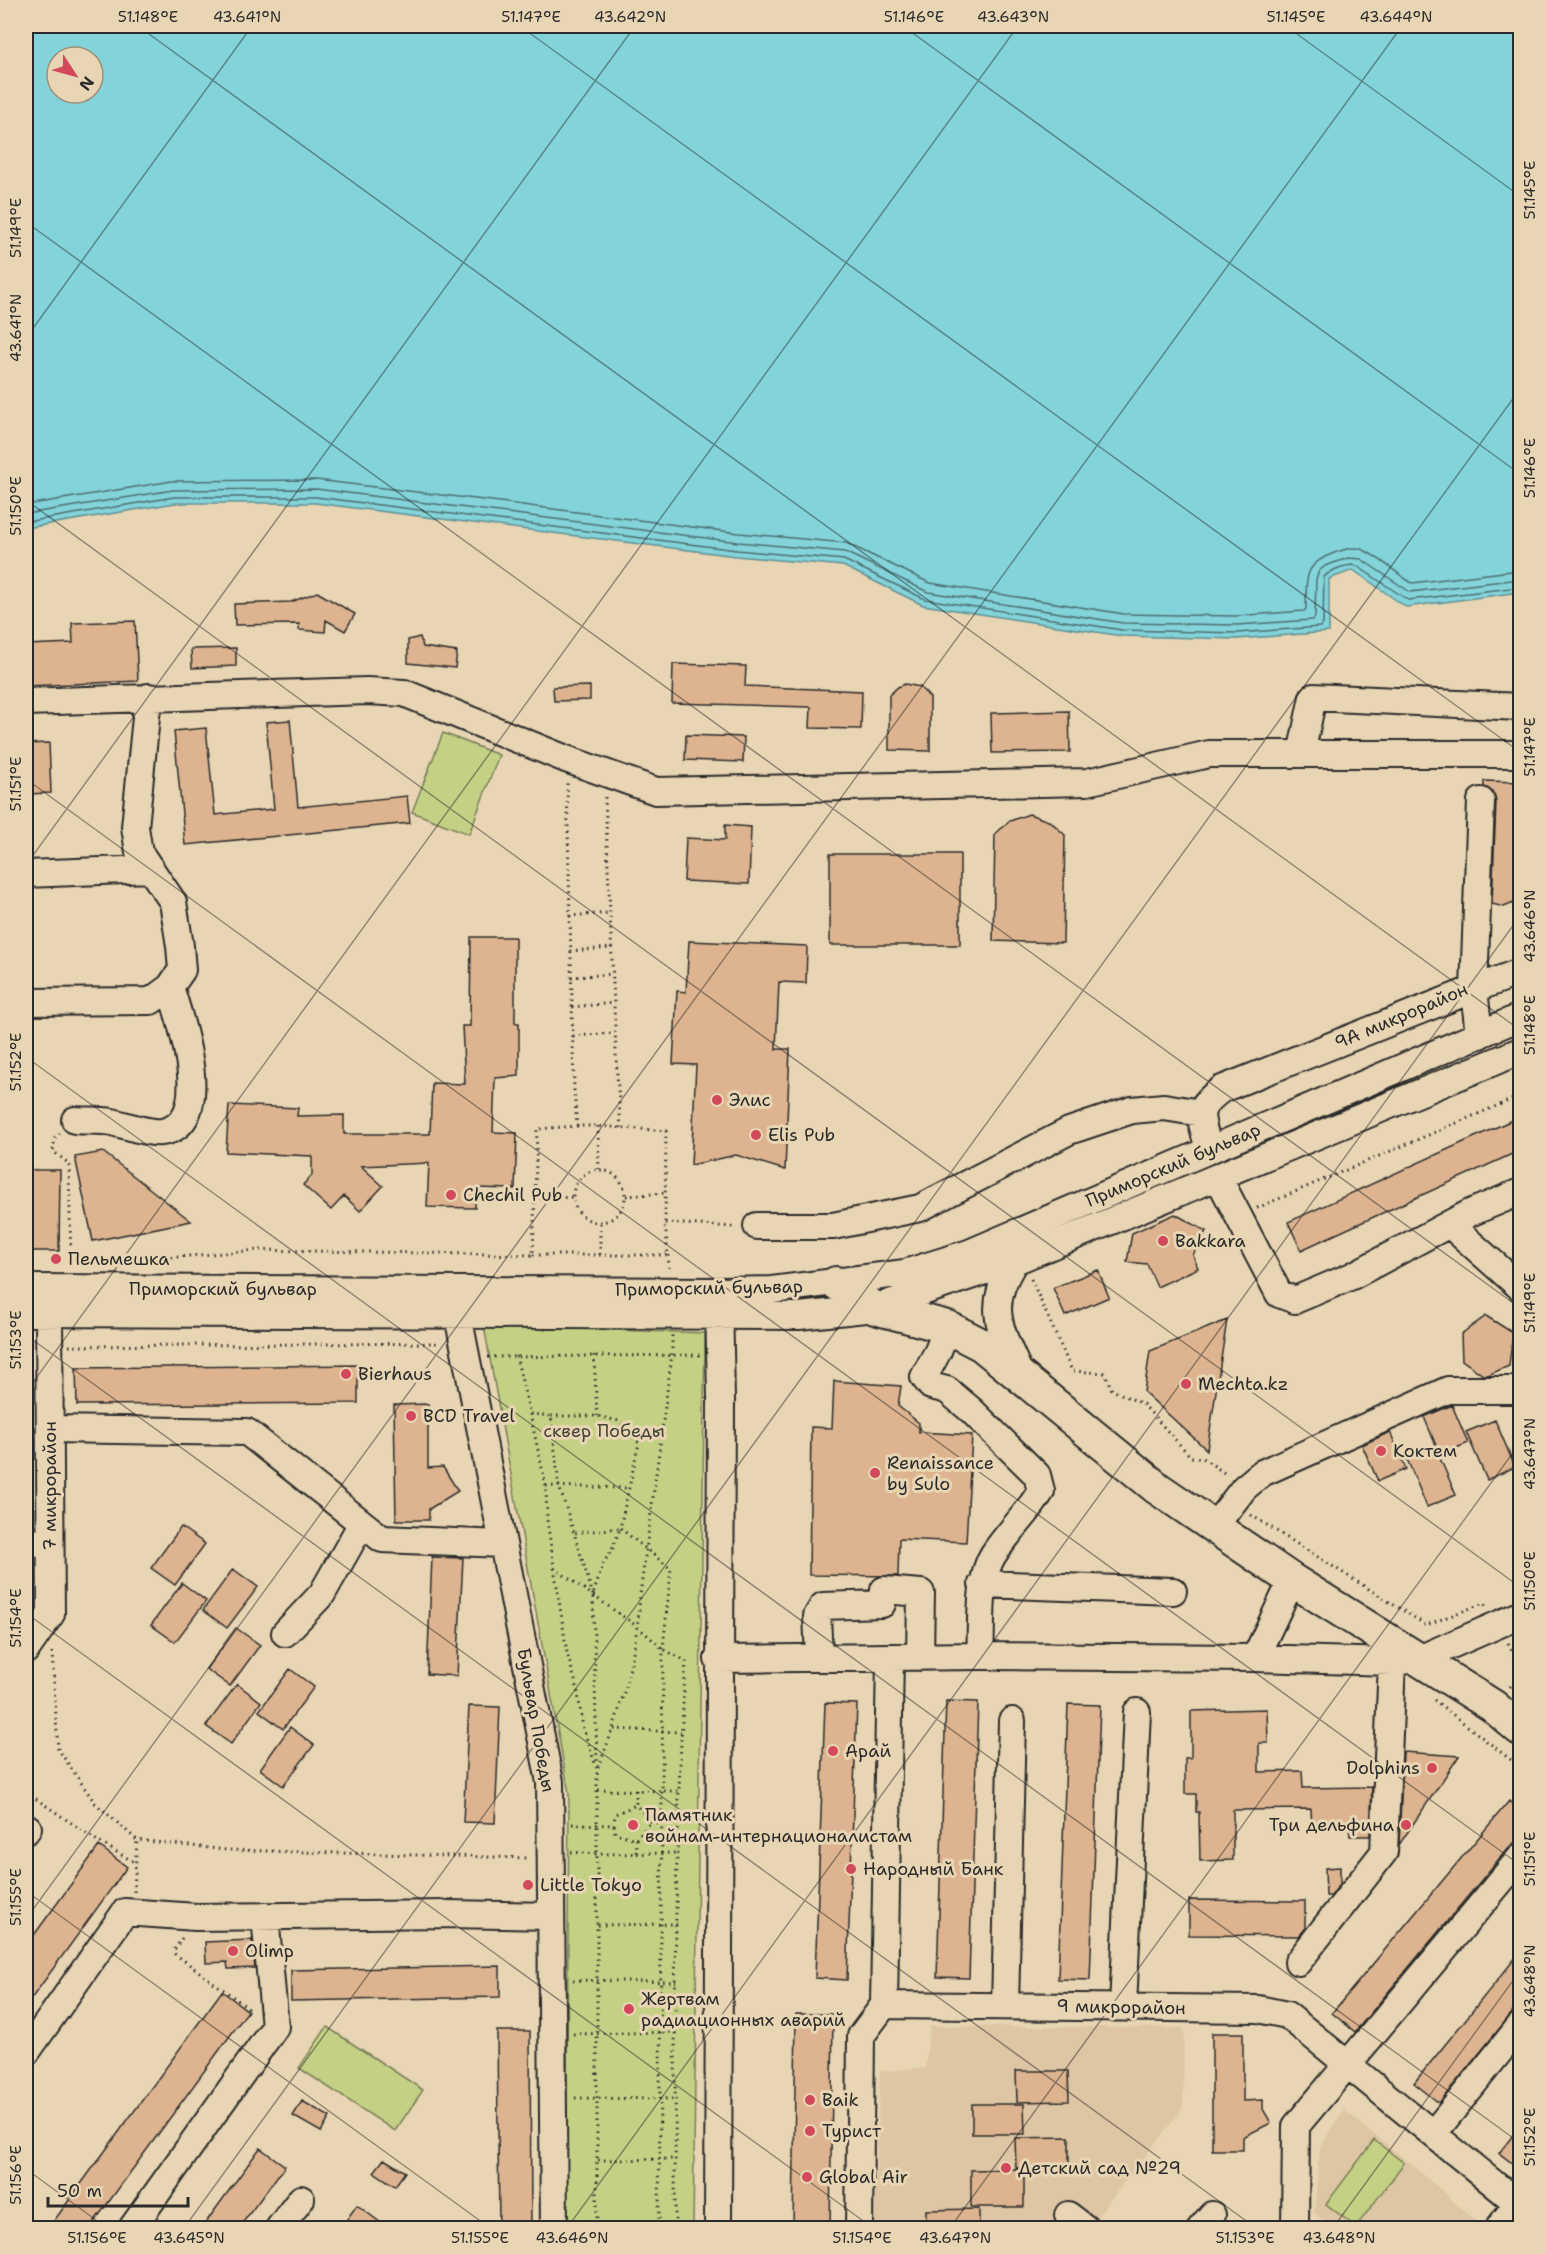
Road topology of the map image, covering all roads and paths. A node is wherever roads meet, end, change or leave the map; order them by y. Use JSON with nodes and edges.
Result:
{"nodes":[{"id":1,"x":148,"y":697,"type":"junction"},
{"id":2,"x":26,"y":702,"type":"edge"},
{"id":3,"x":1521,"y":707,"type":"edge"},
{"id":4,"x":1300,"y":754,"type":"junction"},
{"id":5,"x":1521,"y":754,"type":"edge"},
{"id":6,"x":566,"y":759,"type":"junction"},
{"id":7,"x":604,"y":773,"type":"junction"},
{"id":8,"x":1481,"y":801,"type":"dead end"},
{"id":9,"x":151,"y":869,"type":"junction"},
{"id":10,"x":26,"y":874,"type":"edge"},
{"id":11,"x":609,"y":913,"type":"junction"},
{"id":12,"x":569,"y":916,"type":"junction"},
{"id":13,"x":612,"y":948,"type":"junction"},
{"id":14,"x":570,"y":951,"type":"junction"},
{"id":15,"x":1521,"y":972,"type":"edge"},
{"id":16,"x":612,"y":974,"type":"junction"},
{"id":17,"x":571,"y":977,"type":"junction"},
{"id":18,"x":170,"y":987,"type":"junction"},
{"id":19,"x":1474,"y":989,"type":"junction"},
{"id":20,"x":26,"y":1002,"type":"edge"},
{"id":21,"x":614,"y":1003,"type":"junction"},
{"id":22,"x":572,"y":1007,"type":"junction"},
{"id":23,"x":1521,"y":1017,"type":"edge"},
{"id":24,"x":615,"y":1033,"type":"junction"},
{"id":25,"x":1479,"y":1035,"type":"junction"},
{"id":26,"x":573,"y":1036,"type":"junction"},
{"id":27,"x":1521,"y":1051,"type":"edge"},
{"id":28,"x":1521,"y":1096,"type":"edge"},
{"id":29,"x":1201,"y":1113,"type":"junction"},
{"id":30,"x":75,"y":1120,"type":"joint"},
{"id":31,"x":577,"y":1126,"type":"junction"},
{"id":32,"x":598,"y":1126,"type":"junction"},
{"id":33,"x":621,"y":1128,"type":"junction"},
{"id":34,"x":1209,"y":1150,"type":"junction"},
{"id":35,"x":599,"y":1169,"type":"junction"},
{"id":36,"x":1218,"y":1177,"type":"junction"},
{"id":37,"x":1521,"y":1192,"type":"edge"},
{"id":38,"x":665,"y":1193,"type":"junction"},
{"id":39,"x":626,"y":1196,"type":"junction"},
{"id":40,"x":573,"y":1197,"type":"junction"},
{"id":41,"x":534,"y":1199,"type":"junction"},
{"id":42,"x":1231,"y":1202,"type":"junction"},
{"id":43,"x":600,"y":1223,"type":"junction"},
{"id":44,"x":665,"y":1223,"type":"junction"},
{"id":45,"x":1449,"y":1224,"type":"junction"},
{"id":46,"x":757,"y":1226,"type":"joint"},
{"id":47,"x":533,"y":1255,"type":"junction"},
{"id":48,"x":600,"y":1255,"type":"junction"},
{"id":49,"x":1021,"y":1266,"type":"junction"},
{"id":50,"x":836,"y":1283,"type":"junction"},
{"id":51,"x":1521,"y":1287,"type":"edge"},
{"id":52,"x":26,"y":1288,"type":"edge"},
{"id":53,"x":455,"y":1302,"type":"junction"},
{"id":54,"x":718,"y":1303,"type":"junction"},
{"id":55,"x":875,"y":1308,"type":"junction"},
{"id":56,"x":37,"y":1314,"type":"edge"},
{"id":57,"x":947,"y":1327,"type":"junction"},
{"id":58,"x":49,"y":1346,"type":"junction"},
{"id":59,"x":465,"y":1350,"type":"junction"},
{"id":60,"x":672,"y":1354,"type":"junction"},
{"id":61,"x":594,"y":1355,"type":"junction"},
{"id":62,"x":720,"y":1355,"type":"junction"},
{"id":63,"x":516,"y":1356,"type":"junction"},
{"id":64,"x":1020,"y":1374,"type":"junction"},
{"id":65,"x":1521,"y":1390,"type":"edge"},
{"id":66,"x":530,"y":1414,"type":"junction"},
{"id":67,"x":551,"y":1416,"type":"junction"},
{"id":68,"x":597,"y":1416,"type":"junction"},
{"id":69,"x":50,"y":1429,"type":"junction"},
{"id":70,"x":546,"y":1486,"type":"junction"},
{"id":71,"x":559,"y":1486,"type":"junction"},
{"id":72,"x":627,"y":1488,"type":"junction"},
{"id":73,"x":1244,"y":1488,"type":"junction"},
{"id":74,"x":362,"y":1523,"type":"junction"},
{"id":75,"x":1214,"y":1527,"type":"junction"},
{"id":76,"x":620,"y":1528,"type":"junction"},
{"id":77,"x":574,"y":1533,"type":"junction"},
{"id":78,"x":38,"y":1542,"type":"edge"},
{"id":79,"x":503,"y":1544,"type":"junction"},
{"id":80,"x":645,"y":1550,"type":"junction"},
{"id":81,"x":554,"y":1568,"type":"junction"},
{"id":82,"x":1292,"y":1580,"type":"junction"},
{"id":83,"x":982,"y":1584,"type":"junction"},
{"id":84,"x":1173,"y":1591,"type":"dead end"},
{"id":85,"x":593,"y":1595,"type":"junction"},
{"id":86,"x":51,"y":1614,"type":"junction"},
{"id":87,"x":1521,"y":1615,"type":"edge"},
{"id":88,"x":1497,"y":1625,"type":"junction"},
{"id":89,"x":638,"y":1627,"type":"junction"},
{"id":90,"x":285,"y":1633,"type":"dead end"},
{"id":91,"x":663,"y":1649,"type":"junction"},
{"id":92,"x":26,"y":1650,"type":"edge"},
{"id":93,"x":1521,"y":1653,"type":"edge"},
{"id":94,"x":980,"y":1656,"type":"junction"},
{"id":95,"x":1516,"y":1656,"type":"junction"},
{"id":96,"x":819,"y":1657,"type":"junction"},
{"id":97,"x":890,"y":1657,"type":"junction"},
{"id":98,"x":920,"y":1657,"type":"junction"},
{"id":99,"x":1255,"y":1658,"type":"junction"},
{"id":100,"x":718,"y":1659,"type":"junction"},
{"id":101,"x":1405,"y":1661,"type":"junction"},
{"id":102,"x":1520,"y":1671,"type":"edge"},
{"id":103,"x":1431,"y":1698,"type":"dead end"},
{"id":104,"x":1137,"y":1712,"type":"dead end"},
{"id":105,"x":1012,"y":1721,"type":"dead end"},
{"id":106,"x":614,"y":1729,"type":"junction"},
{"id":107,"x":1521,"y":1729,"type":"edge"},
{"id":108,"x":662,"y":1731,"type":"junction"},
{"id":109,"x":681,"y":1732,"type":"junction"},
{"id":110,"x":1521,"y":1767,"type":"edge"},
{"id":111,"x":597,"y":1769,"type":"junction"},
{"id":112,"x":597,"y":1790,"type":"junction"},
{"id":113,"x":636,"y":1790,"type":"junction"},
{"id":114,"x":661,"y":1791,"type":"junction"},
{"id":115,"x":680,"y":1791,"type":"junction"},
{"id":116,"x":26,"y":1792,"type":"edge"},
{"id":117,"x":636,"y":1805,"type":"junction"},
{"id":118,"x":651,"y":1822,"type":"junction"},
{"id":119,"x":569,"y":1823,"type":"dead end"},
{"id":120,"x":660,"y":1823,"type":"junction"},
{"id":121,"x":597,"y":1825,"type":"junction"},
{"id":122,"x":614,"y":1825,"type":"junction"},
{"id":123,"x":636,"y":1839,"type":"junction"},
{"id":124,"x":137,"y":1840,"type":"junction"},
{"id":125,"x":677,"y":1853,"type":"junction"},
{"id":126,"x":598,"y":1854,"type":"junction"},
{"id":127,"x":636,"y":1854,"type":"junction"},
{"id":128,"x":660,"y":1854,"type":"junction"},
{"id":129,"x":1521,"y":1858,"type":"edge"},
{"id":130,"x":551,"y":1859,"type":"junction"},
{"id":131,"x":136,"y":1863,"type":"junction"},
{"id":132,"x":132,"y":1912,"type":"junction"},
{"id":133,"x":265,"y":1916,"type":"junction"},
{"id":134,"x":552,"y":1916,"type":"junction"},
{"id":135,"x":196,"y":1917,"type":"junction"},
{"id":136,"x":660,"y":1924,"type":"junction"},
{"id":137,"x":677,"y":1924,"type":"junction"},
{"id":138,"x":598,"y":1925,"type":"junction"},
{"id":139,"x":1298,"y":1962,"type":"dead end"},
{"id":140,"x":598,"y":1980,"type":"junction"},
{"id":141,"x":552,"y":1981,"type":"junction"},
{"id":142,"x":676,"y":1982,"type":"junction"},
{"id":143,"x":659,"y":1983,"type":"junction"},
{"id":144,"x":884,"y":2005,"type":"junction"},
{"id":145,"x":1005,"y":2006,"type":"junction"},
{"id":146,"x":1123,"y":2007,"type":"junction"},
{"id":147,"x":1521,"y":2025,"type":"edge"},
{"id":148,"x":275,"y":2027,"type":"junction"},
{"id":149,"x":676,"y":2032,"type":"junction"},
{"id":150,"x":660,"y":2033,"type":"junction"},
{"id":151,"x":552,"y":2034,"type":"junction"},
{"id":152,"x":598,"y":2034,"type":"junction"},
{"id":153,"x":26,"y":2053,"type":"edge"},
{"id":154,"x":1347,"y":2064,"type":"junction"},
{"id":155,"x":659,"y":2098,"type":"junction"},
{"id":156,"x":553,"y":2099,"type":"junction"},
{"id":157,"x":598,"y":2099,"type":"junction"},
{"id":158,"x":675,"y":2099,"type":"junction"},
{"id":159,"x":1432,"y":2134,"type":"junction"},
{"id":160,"x":675,"y":2159,"type":"junction"},
{"id":161,"x":598,"y":2160,"type":"junction"},
{"id":162,"x":659,"y":2160,"type":"junction"},
{"id":163,"x":300,"y":2199,"type":"dead end"},
{"id":164,"x":1520,"y":2203,"type":"edge"},
{"id":165,"x":659,"y":2228,"type":"edge"},
{"id":166,"x":675,"y":2228,"type":"edge"},
{"id":167,"x":132,"y":2229,"type":"edge"},
{"id":168,"x":279,"y":2229,"type":"edge"},
{"id":169,"x":554,"y":2229,"type":"edge"},
{"id":170,"x":597,"y":2229,"type":"edge"},
{"id":171,"x":629,"y":2229,"type":"edge"},
{"id":172,"x":718,"y":2229,"type":"edge"},
{"id":173,"x":859,"y":2229,"type":"edge"},
{"id":174,"x":1296,"y":2229,"type":"edge"},
{"id":175,"x":1499,"y":2229,"type":"edge"}],
"edges":[{"from":1,"to":2,"type":"street"},
{"from":1,"to":6,"type":"street"},
{"from":1,"to":9,"type":"street"},
{"from":3,"to":4,"type":"street"},
{"from":4,"to":5,"type":"street"},
{"from":4,"to":7,"type":"street"},
{"from":6,"to":7,"type":"street"},
{"from":6,"to":12,"type":"path"},
{"from":7,"to":11,"type":"path"},
{"from":8,"to":19,"type":"street","name":"9А микрорайон"},
{"from":9,"to":10,"type":"street"},
{"from":9,"to":18,"type":"street"},
{"from":11,"to":12,"type":"path"},
{"from":11,"to":13,"type":"path"},
{"from":12,"to":14,"type":"path"},
{"from":13,"to":14,"type":"path"},
{"from":13,"to":16,"type":"path"},
{"from":14,"to":17,"type":"path"},
{"from":15,"to":19,"type":"street"},
{"from":16,"to":17,"type":"path"},
{"from":16,"to":21,"type":"path"},
{"from":17,"to":22,"type":"path"},
{"from":18,"to":20,"type":"street"},
{"from":18,"to":30,"type":"street"},
{"from":19,"to":25,"type":"street"},
{"from":19,"to":29,"type":"street","name":"9А микрорайон"},
{"from":21,"to":22,"type":"path"},
{"from":21,"to":24,"type":"path"},
{"from":22,"to":26,"type":"path"},
{"from":23,"to":25,"type":"street","name":"Приморский бульвар"},
{"from":24,"to":26,"type":"path"},
{"from":24,"to":33,"type":"path"},
{"from":25,"to":34,"type":"street","name":"Приморский бульвар"},
{"from":26,"to":31,"type":"path"},
{"from":27,"to":36,"type":"street","name":"Приморский бульвар"},
{"from":28,"to":42,"type":"path"},
{"from":29,"to":34,"type":"street"},
{"from":29,"to":46,"type":"street"},
{"from":30,"to":47,"type":"path"},
{"from":31,"to":32,"type":"path"},
{"from":31,"to":41,"type":"path"},
{"from":32,"to":33,"type":"path"},
{"from":32,"to":35,"type":"path"},
{"from":33,"to":38,"type":"path"},
{"from":34,"to":50,"type":"street","name":"Приморский бульвар"},
{"from":35,"to":39,"type":"path"},
{"from":35,"to":40,"type":"path"},
{"from":36,"to":42,"type":"street"},
{"from":36,"to":49,"type":"street","name":"Приморский бульвар"},
{"from":37,"to":45,"type":"street"},
{"from":38,"to":39,"type":"path"},
{"from":38,"to":44,"type":"path"},
{"from":39,"to":43,"type":"path"},
{"from":40,"to":41,"type":"path"},
{"from":40,"to":43,"type":"path"},
{"from":41,"to":47,"type":"path"},
{"from":42,"to":45,"type":"street"},
{"from":43,"to":48,"type":"path"},
{"from":44,"to":46,"type":"path"},
{"from":44,"to":48,"type":"path"},
{"from":45,"to":51,"type":"street"},
{"from":47,"to":48,"type":"path"},
{"from":49,"to":55,"type":"street","name":"Приморский бульвар"},
{"from":49,"to":64,"type":"street"},
{"from":49,"to":73,"type":"path"},
{"from":50,"to":54,"type":"street","name":"Приморский бульвар"},
{"from":50,"to":55,"type":"main road"},
{"from":52,"to":53,"type":"street","name":"Приморский бульвар"},
{"from":53,"to":54,"type":"street","name":"Приморский бульвар"},
{"from":53,"to":56,"type":"street","name":"Приморский бульвар"},
{"from":53,"to":59,"type":"street","name":"Бульвар Победы"},
{"from":54,"to":55,"type":"street","name":"Приморский бульвар"},
{"from":54,"to":62,"type":"street"},
{"from":55,"to":57,"type":"main road"},
{"from":56,"to":58,"type":"street","name":"7 микрорайон"},
{"from":57,"to":64,"type":"main road"},
{"from":57,"to":83,"type":"street"},
{"from":58,"to":59,"type":"path"},
{"from":58,"to":69,"type":"street","name":"7 микрорайон"},
{"from":59,"to":63,"type":"path"},
{"from":59,"to":79,"type":"street","name":"Бульвар Победы"},
{"from":60,"to":61,"type":"path"},
{"from":60,"to":62,"type":"path"},
{"from":60,"to":80,"type":"path"},
{"from":61,"to":63,"type":"path"},
{"from":61,"to":68,"type":"path"},
{"from":62,"to":100,"type":"street"},
{"from":63,"to":66,"type":"path"},
{"from":64,"to":75,"type":"main road"},
{"from":65,"to":73,"type":"street"},
{"from":66,"to":67,"type":"path"},
{"from":66,"to":70,"type":"path"},
{"from":67,"to":68,"type":"path"},
{"from":67,"to":71,"type":"path"},
{"from":68,"to":72,"type":"path"},
{"from":69,"to":74,"type":"street"},
{"from":69,"to":78,"type":"street","name":"7 микрорайон"},
{"from":70,"to":71,"type":"path"},
{"from":70,"to":81,"type":"path"},
{"from":71,"to":72,"type":"path"},
{"from":71,"to":77,"type":"path"},
{"from":72,"to":76,"type":"path"},
{"from":73,"to":75,"type":"street"},
{"from":73,"to":88,"type":"path"},
{"from":74,"to":79,"type":"street"},
{"from":74,"to":90,"type":"street"},
{"from":75,"to":82,"type":"main road"},
{"from":76,"to":77,"type":"path"},
{"from":76,"to":80,"type":"path"},
{"from":76,"to":85,"type":"path"},
{"from":77,"to":85,"type":"path"},
{"from":78,"to":86,"type":"street","name":"7 микрорайон"},
{"from":79,"to":130,"type":"street","name":"Бульвар Победы"},
{"from":80,"to":89,"type":"path"},
{"from":80,"to":91,"type":"path"},
{"from":81,"to":85,"type":"path"},
{"from":81,"to":111,"type":"path"},
{"from":82,"to":99,"type":"street"},
{"from":82,"to":101,"type":"main road"},
{"from":83,"to":84,"type":"street"},
{"from":83,"to":94,"type":"street"},
{"from":85,"to":89,"type":"path"},
{"from":85,"to":111,"type":"path"},
{"from":86,"to":92,"type":"street"},
{"from":86,"to":124,"type":"path"},
{"from":87,"to":88,"type":"street"},
{"from":88,"to":95,"type":"path"},
{"from":88,"to":101,"type":"street"},
{"from":89,"to":91,"type":"path"},
{"from":89,"to":106,"type":"path"},
{"from":91,"to":108,"type":"path"},
{"from":91,"to":109,"type":"path"},
{"from":93,"to":95,"type":"path"},
{"from":94,"to":98,"type":"street"},
{"from":94,"to":99,"type":"street"},
{"from":95,"to":102,"type":"path"},
{"from":96,"to":97,"type":"street"},
{"from":96,"to":98,"type":"street"},
{"from":96,"to":100,"type":"street"},
{"from":97,"to":98,"type":"street"},
{"from":97,"to":144,"type":"street"},
{"from":99,"to":101,"type":"street"},
{"from":100,"to":172,"type":"street"},
{"from":101,"to":107,"type":"main road"},
{"from":101,"to":139,"type":"street"},
{"from":103,"to":110,"type":"path"},
{"from":104,"to":146,"type":"street"},
{"from":105,"to":145,"type":"street"},
{"from":106,"to":108,"type":"path"},
{"from":106,"to":111,"type":"path"},
{"from":108,"to":109,"type":"path"},
{"from":108,"to":114,"type":"path"},
{"from":109,"to":115,"type":"path"},
{"from":111,"to":112,"type":"path"},
{"from":112,"to":113,"type":"path"},
{"from":112,"to":121,"type":"path"},
{"from":113,"to":114,"type":"path"},
{"from":113,"to":117,"type":"path"},
{"from":114,"to":115,"type":"path"},
{"from":114,"to":120,"type":"path"},
{"from":115,"to":125,"type":"path"},
{"from":116,"to":131,"type":"path"},
{"from":117,"to":118,"type":"path"},
{"from":117,"to":122,"type":"path"},
{"from":118,"to":120,"type":"path"},
{"from":118,"to":123,"type":"path"},
{"from":119,"to":121,"type":"path"},
{"from":120,"to":128,"type":"path"},
{"from":121,"to":122,"type":"path"},
{"from":121,"to":126,"type":"path"},
{"from":122,"to":123,"type":"path"},
{"from":123,"to":127,"type":"path"},
{"from":124,"to":130,"type":"path"},
{"from":124,"to":131,"type":"path"},
{"from":125,"to":128,"type":"path"},
{"from":125,"to":137,"type":"path"},
{"from":126,"to":127,"type":"path"},
{"from":126,"to":138,"type":"path"},
{"from":127,"to":128,"type":"path"},
{"from":128,"to":136,"type":"path"},
{"from":129,"to":154,"type":"street"},
{"from":130,"to":134,"type":"street","name":"Бульвар Победы"},
{"from":131,"to":132,"type":"path"},
{"from":132,"to":135,"type":"street"},
{"from":132,"to":153,"type":"street"},
{"from":133,"to":134,"type":"street"},
{"from":133,"to":135,"type":"street"},
{"from":133,"to":148,"type":"street"},
{"from":134,"to":141,"type":"street","name":"Бульвар Победы"},
{"from":135,"to":148,"type":"path"},
{"from":136,"to":137,"type":"path"},
{"from":136,"to":138,"type":"path"},
{"from":136,"to":143,"type":"path"},
{"from":137,"to":142,"type":"path"},
{"from":138,"to":140,"type":"path"},
{"from":140,"to":141,"type":"path"},
{"from":140,"to":143,"type":"path"},
{"from":140,"to":152,"type":"path"},
{"from":141,"to":151,"type":"street","name":"Бульвар Победы"},
{"from":142,"to":143,"type":"path"},
{"from":142,"to":149,"type":"path"},
{"from":143,"to":150,"type":"path"},
{"from":144,"to":145,"type":"street","name":"9 микрорайон"},
{"from":144,"to":173,"type":"street"},
{"from":145,"to":146,"type":"street","name":"9 микрорайон"},
{"from":146,"to":154,"type":"street","name":"9 микрорайон"},
{"from":147,"to":159,"type":"street"},
{"from":148,"to":167,"type":"street"},
{"from":149,"to":150,"type":"path"},
{"from":149,"to":158,"type":"path"},
{"from":150,"to":152,"type":"path"},
{"from":150,"to":155,"type":"path"},
{"from":151,"to":152,"type":"path"},
{"from":151,"to":156,"type":"street","name":"Бульвар Победы"},
{"from":152,"to":157,"type":"path"},
{"from":154,"to":159,"type":"street","name":"9 микрорайон"},
{"from":154,"to":174,"type":"street"},
{"from":155,"to":157,"type":"path"},
{"from":155,"to":158,"type":"path"},
{"from":155,"to":162,"type":"path"},
{"from":156,"to":157,"type":"path"},
{"from":156,"to":169,"type":"street","name":"Бульвар Победы"},
{"from":157,"to":161,"type":"path"},
{"from":158,"to":160,"type":"path"},
{"from":159,"to":164,"type":"street","name":"9 микрорайон"},
{"from":160,"to":162,"type":"path"},
{"from":160,"to":166,"type":"path"},
{"from":161,"to":162,"type":"path"},
{"from":161,"to":170,"type":"path"},
{"from":162,"to":165,"type":"path"},
{"from":163,"to":168,"type":"street"},
{"from":164,"to":175,"type":"street"},
{"from":165,"to":166,"type":"path"},
{"from":165,"to":171,"type":"path"}]}
